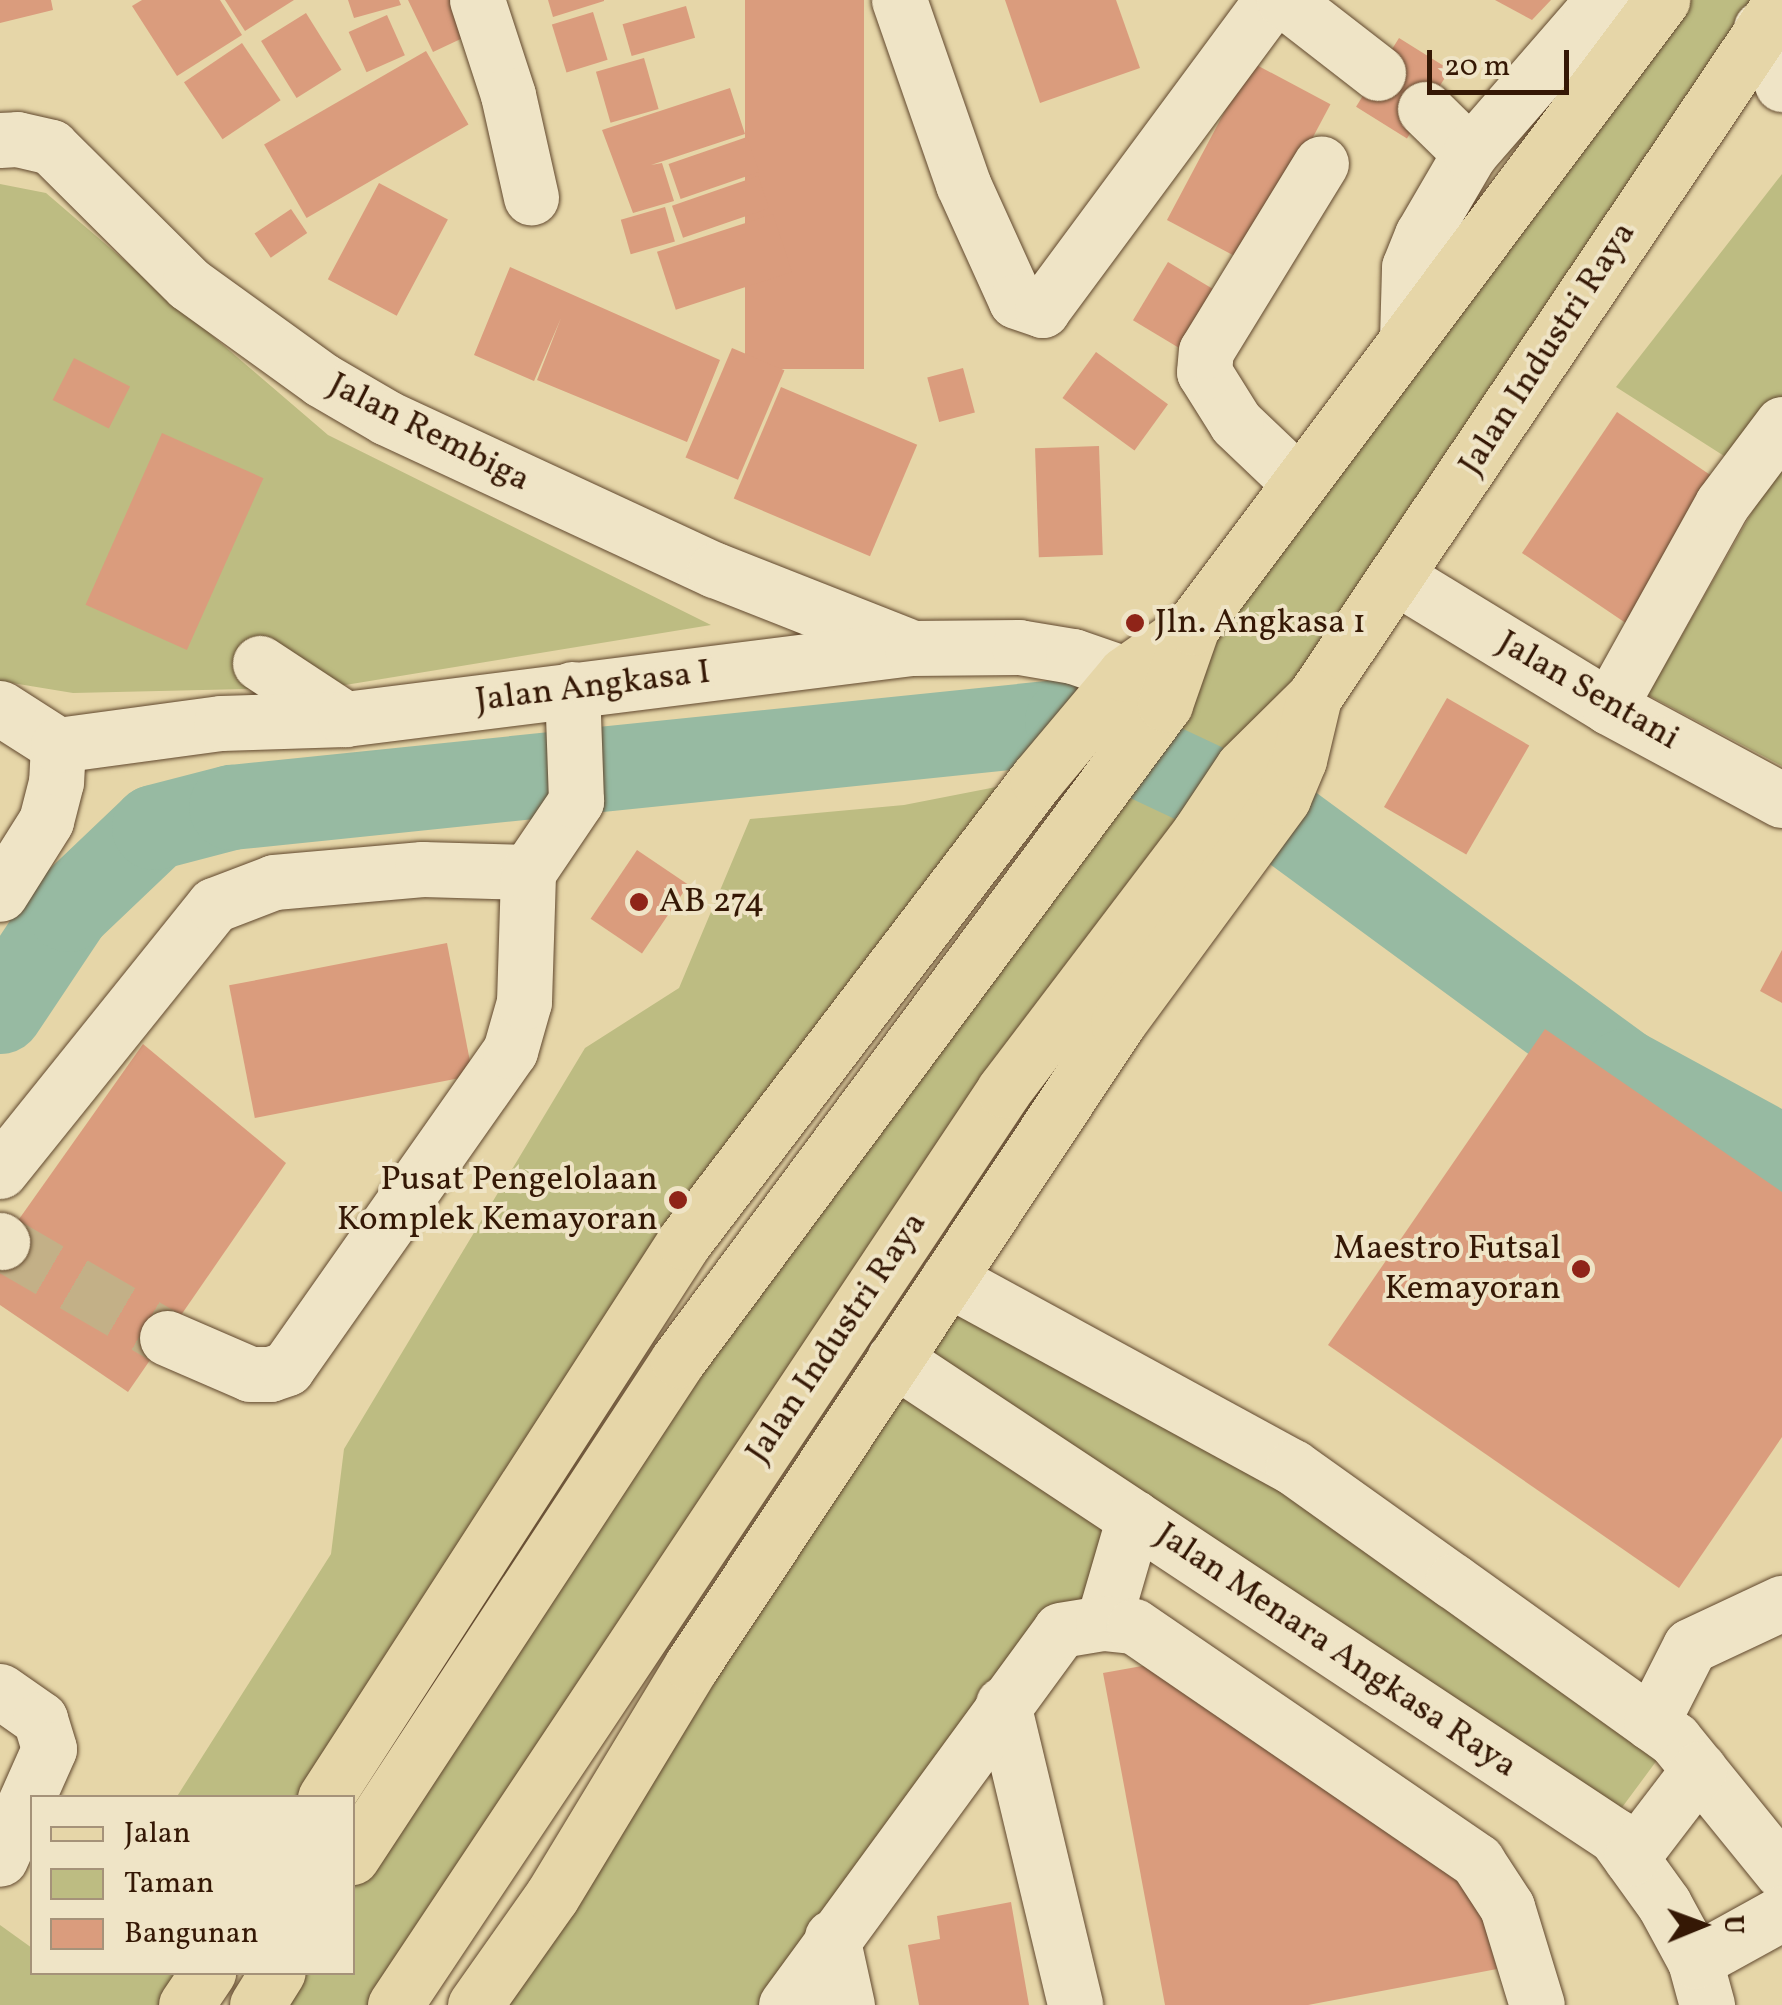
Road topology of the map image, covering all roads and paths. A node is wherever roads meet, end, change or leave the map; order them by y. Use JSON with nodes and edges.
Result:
{"nodes":[{"id":1,"x":477,"y":0,"type":"edge"},
{"id":2,"x":899,"y":0,"type":"edge"},
{"id":3,"x":1271,"y":0,"type":"edge"},
{"id":4,"x":1284,"y":0,"type":"edge"},
{"id":5,"x":1654,"y":10,"type":"edge"},
{"id":6,"x":1771,"y":14,"type":"edge"},
{"id":7,"x":1378,"y":72,"type":"dead end"},
{"id":8,"x":1782,"y":84,"type":"edge"},
{"id":9,"x":1425,"y":108,"type":"dead end"},
{"id":10,"x":0,"y":140,"type":"edge"},
{"id":11,"x":1470,"y":153,"type":"junction"},
{"id":12,"x":1321,"y":163,"type":"dead end"},
{"id":13,"x":530,"y":197,"type":"dead end"},
{"id":14,"x":1407,"y":340,"type":"junction"},
{"id":15,"x":1782,"y":424,"type":"edge"},
{"id":16,"x":1299,"y":483,"type":"junction"},
{"id":17,"x":1398,"y":578,"type":"junction"},
{"id":18,"x":1192,"y":627,"type":"junction"},
{"id":19,"x":912,"y":648,"type":"junction"},
{"id":20,"x":260,"y":663,"type":"dead end"},
{"id":21,"x":1112,"y":690,"type":"junction"},
{"id":22,"x":1610,"y":707,"type":"junction"},
{"id":23,"x":0,"y":708,"type":"edge"},
{"id":24,"x":573,"y":711,"type":"junction"},
{"id":25,"x":345,"y":719,"type":"junction"},
{"id":26,"x":58,"y":744,"type":"junction"},
{"id":27,"x":1782,"y":800,"type":"edge"},
{"id":28,"x":1216,"y":851,"type":"junction"},
{"id":29,"x":528,"y":872,"type":"junction"},
{"id":30,"x":0,"y":894,"type":"edge"},
{"id":31,"x":0,"y":1170,"type":"edge"},
{"id":32,"x":684,"y":1242,"type":"junction"},
{"id":33,"x":948,"y":1278,"type":"junction"},
{"id":34,"x":167,"y":1338,"type":"tunnel mouth"},
{"id":35,"x":894,"y":1359,"type":"junction"},
{"id":36,"x":678,"y":1360,"type":"junction"},
{"id":37,"x":1146,"y":1525,"type":"junction"},
{"id":38,"x":1782,"y":1603,"type":"edge"},
{"id":39,"x":1103,"y":1622,"type":"junction"},
{"id":40,"x":638,"y":1634,"type":"junction"},
{"id":41,"x":692,"y":1665,"type":"junction"},
{"id":42,"x":0,"y":1691,"type":"edge"},
{"id":43,"x":1003,"y":1704,"type":"junction"},
{"id":44,"x":1650,"y":1722,"type":"junction"},
{"id":45,"x":1699,"y":1770,"type":"junction"},
{"id":46,"x":327,"y":1795,"type":"edge"},
{"id":47,"x":355,"y":1852,"type":"edge"},
{"id":48,"x":1631,"y":1858,"type":"junction"},
{"id":49,"x":0,"y":1859,"type":"edge"},
{"id":50,"x":1781,"y":1877,"type":"edge"},
{"id":51,"x":832,"y":1937,"type":"junction"},
{"id":52,"x":206,"y":1975,"type":"edge"},
{"id":53,"x":276,"y":1975,"type":"edge"},
{"id":54,"x":1701,"y":1983,"type":"edge"},
{"id":55,"x":186,"y":2005,"type":"edge"},
{"id":56,"x":257,"y":2005,"type":"edge"},
{"id":57,"x":395,"y":2005,"type":"edge"},
{"id":58,"x":475,"y":2005,"type":"edge"},
{"id":59,"x":786,"y":2005,"type":"edge"},
{"id":60,"x":847,"y":2005,"type":"edge"},
{"id":61,"x":1075,"y":2005,"type":"edge"},
{"id":62,"x":1537,"y":2005,"type":"edge"}],
"edges":[{"from":1,"to":13,"type":"street"},
{"from":2,"to":3,"type":"street"},
{"from":4,"to":7,"type":"street"},
{"from":5,"to":11,"type":"street"},
{"from":5,"to":14,"type":"main road"},
{"from":6,"to":8,"type":"street"},
{"from":6,"to":17,"type":"main road","name":"Jalan Industri Raya"},
{"from":9,"to":11,"type":"street"},
{"from":10,"to":19,"type":"street","name":"Jalan Rembiga"},
{"from":11,"to":14,"type":"street"},
{"from":12,"to":16,"type":"street"},
{"from":14,"to":16,"type":"main road"},
{"from":15,"to":22,"type":"street"},
{"from":16,"to":18,"type":"main road"},
{"from":17,"to":22,"type":"street","name":"Jalan Sentani"},
{"from":17,"to":28,"type":"main road","name":"Jalan Industri Raya"},
{"from":18,"to":21,"type":"main road"},
{"from":18,"to":36,"type":"main road"},
{"from":19,"to":21,"type":"street","name":"Jalan Angkasa I"},
{"from":19,"to":24,"type":"street","name":"Jalan Angkasa I"},
{"from":20,"to":25,"type":"street"},
{"from":21,"to":32,"type":"main road"},
{"from":22,"to":27,"type":"street","name":"Jalan Sentani"},
{"from":23,"to":26,"type":"street"},
{"from":24,"to":25,"type":"street","name":"Jalan Angkasa I"},
{"from":24,"to":29,"type":"street"},
{"from":25,"to":26,"type":"street","name":"Jalan Angkasa I"},
{"from":26,"to":30,"type":"street"},
{"from":28,"to":33,"type":"main road","name":"Jalan Industri Raya"},
{"from":28,"to":40,"type":"main road","name":"Jalan Industri Raya"},
{"from":29,"to":31,"type":"street"},
{"from":29,"to":34,"type":"street"},
{"from":32,"to":36,"type":"main road"},
{"from":32,"to":46,"type":"main road"},
{"from":33,"to":35,"type":"main road","name":"Jalan Industri Raya"},
{"from":33,"to":44,"type":"street"},
{"from":35,"to":37,"type":"street","name":"Jalan Menara Angkasa Raya"},
{"from":35,"to":41,"type":"main road","name":"Jalan Industri Raya"},
{"from":36,"to":47,"type":"main road"},
{"from":37,"to":39,"type":"street"},
{"from":37,"to":48,"type":"street","name":"Jalan Menara Angkasa Raya"},
{"from":38,"to":44,"type":"street"},
{"from":39,"to":43,"type":"street"},
{"from":39,"to":62,"type":"street"},
{"from":40,"to":41,"type":"main road"},
{"from":40,"to":57,"type":"main road","name":"Jalan Industri Raya"},
{"from":41,"to":58,"type":"main road","name":"Jalan Industri Raya"},
{"from":42,"to":49,"type":"street"},
{"from":43,"to":51,"type":"street"},
{"from":43,"to":61,"type":"street"},
{"from":44,"to":45,"type":"street"},
{"from":45,"to":48,"type":"street"},
{"from":45,"to":50,"type":"street"},
{"from":48,"to":54,"type":"street","name":"Jalan Menara Angkasa Raya"},
{"from":50,"to":54,"type":"street"},
{"from":51,"to":59,"type":"street"},
{"from":51,"to":60,"type":"street"},
{"from":52,"to":55,"type":"main road"},
{"from":53,"to":56,"type":"main road"}]}
